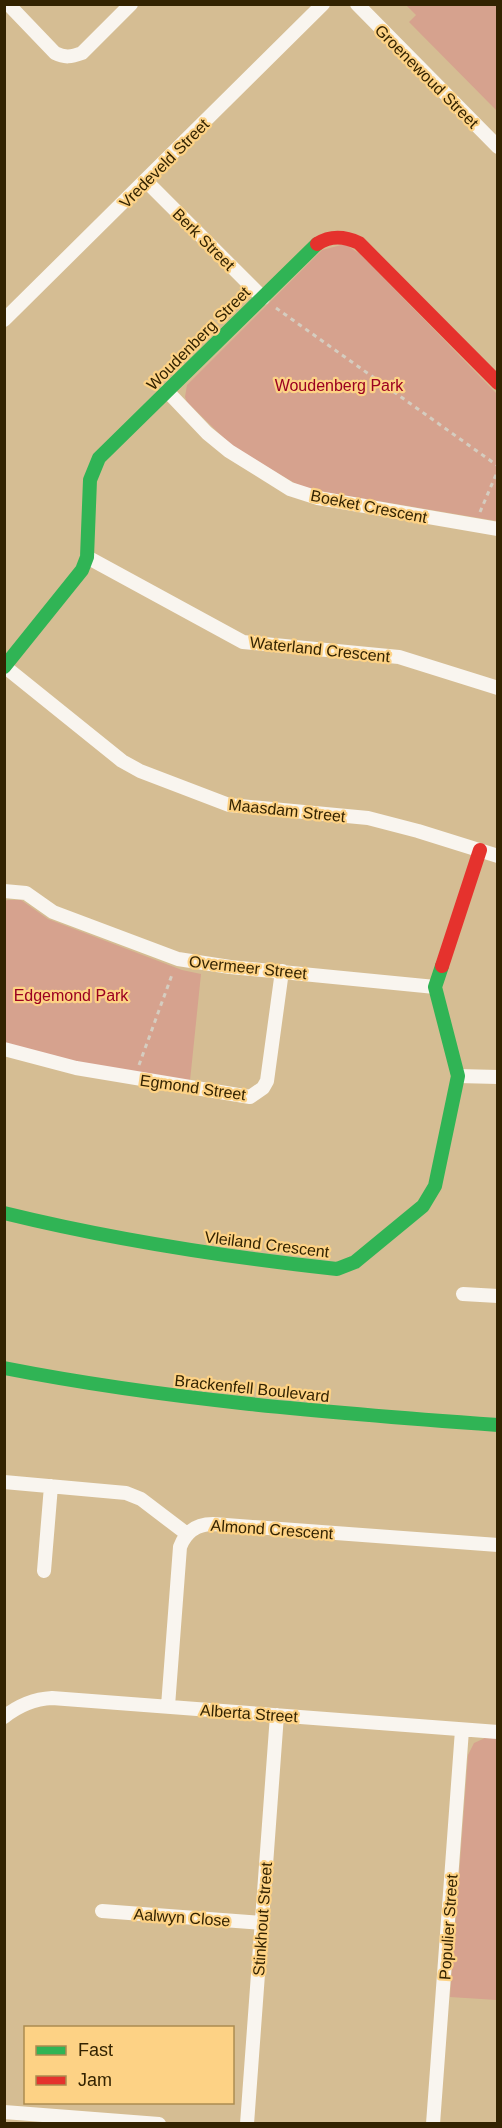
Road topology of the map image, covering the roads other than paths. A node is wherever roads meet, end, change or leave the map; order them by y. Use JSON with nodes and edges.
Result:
{"nodes":[{"id":1,"x":8,"y":4,"type":"edge"},
{"id":2,"x":132,"y":4,"type":"edge"},
{"id":3,"x":323,"y":4,"type":"edge"},
{"id":4,"x":357,"y":4,"type":"edge"},
{"id":5,"x":498,"y":147,"type":"edge"},
{"id":6,"x":146,"y":181,"type":"junction"},
{"id":7,"x":263,"y":298,"type":"junction"},
{"id":8,"x":4,"y":320,"type":"edge"},
{"id":9,"x":498,"y":383,"type":"edge"},
{"id":10,"x":167,"y":391,"type":"junction"},
{"id":11,"x":498,"y":529,"type":"edge"},
{"id":12,"x":87,"y":557,"type":"junction"},
{"id":13,"x":5,"y":666,"type":"edge"},
{"id":14,"x":498,"y":688,"type":"edge"},
{"id":15,"x":480,"y":850,"type":"junction"},
{"id":16,"x":498,"y":856,"type":"edge"},
{"id":17,"x":4,"y":891,"type":"edge"},
{"id":18,"x":282,"y":971,"type":"junction"},
{"id":19,"x":435,"y":987,"type":"junction"},
{"id":20,"x":4,"y":1049,"type":"edge"},
{"id":21,"x":458,"y":1076,"type":"junction"},
{"id":22,"x":498,"y":1077,"type":"edge"},
{"id":23,"x":4,"y":1213,"type":"edge"},
{"id":24,"x":463,"y":1294,"type":"dead end"},
{"id":25,"x":498,"y":1296,"type":"edge"},
{"id":26,"x":4,"y":1368,"type":"edge"},
{"id":27,"x":498,"y":1425,"type":"edge"},
{"id":28,"x":4,"y":1482,"type":"edge"},
{"id":29,"x":51,"y":1486,"type":"junction"},
{"id":30,"x":187,"y":1534,"type":"junction"},
{"id":31,"x":498,"y":1545,"type":"edge"},
{"id":32,"x":44,"y":1571,"type":"dead end"},
{"id":33,"x":168,"y":1707,"type":"junction"},
{"id":34,"x":277,"y":1715,"type":"junction"},
{"id":35,"x":4,"y":1717,"type":"edge"},
{"id":36,"x":462,"y":1730,"type":"junction"},
{"id":37,"x":498,"y":1732,"type":"edge"},
{"id":38,"x":102,"y":1911,"type":"dead end"},
{"id":39,"x":262,"y":1923,"type":"junction"},
{"id":40,"x":4,"y":2112,"type":"edge"},
{"id":41,"x":159,"y":2124,"type":"edge"},
{"id":42,"x":247,"y":2124,"type":"edge"},
{"id":43,"x":433,"y":2124,"type":"edge"}],
"edges":[{"from":1,"to":2,"type":"street"},
{"from":3,"to":6,"type":"street","name":"Vredeveld Street"},
{"from":4,"to":5,"type":"street","name":"Groenewoud Street"},
{"from":6,"to":7,"type":"street","name":"Berk Street"},
{"from":6,"to":8,"type":"street","name":"Vredeveld Street"},
{"from":7,"to":9,"type":"street","name":"Woudenberg Street"},
{"from":7,"to":10,"type":"street","name":"Woudenberg Street"},
{"from":10,"to":11,"type":"street","name":"Boeket Crescent"},
{"from":10,"to":12,"type":"street","name":"Woudenberg Street"},
{"from":12,"to":13,"type":"street","name":"Woudenberg Street"},
{"from":12,"to":14,"type":"street","name":"Waterland Crescent"},
{"from":13,"to":15,"type":"street","name":"Maasdam Street"},
{"from":15,"to":16,"type":"street","name":"Maasdam Street"},
{"from":15,"to":19,"type":"street"},
{"from":17,"to":18,"type":"street","name":"Overmeer Street"},
{"from":18,"to":19,"type":"street","name":"Overmeer Street"},
{"from":18,"to":20,"type":"street","name":"Egmond Street"},
{"from":19,"to":21,"type":"street","name":"Vleiland Crescent"},
{"from":21,"to":22,"type":"street"},
{"from":21,"to":23,"type":"street","name":"Vleiland Crescent"},
{"from":24,"to":25,"type":"street"},
{"from":26,"to":27,"type":"street","name":"Brackenfell Boulevard"},
{"from":28,"to":29,"type":"street"},
{"from":29,"to":30,"type":"street"},
{"from":29,"to":32,"type":"street"},
{"from":30,"to":31,"type":"street","name":"Almond Crescent"},
{"from":30,"to":33,"type":"street","name":"Almond Crescent"},
{"from":33,"to":34,"type":"street","name":"Alberta Street"},
{"from":33,"to":35,"type":"street","name":"Alberta Street"},
{"from":34,"to":36,"type":"street","name":"Alberta Street"},
{"from":34,"to":39,"type":"street","name":"Stinkhout Street"},
{"from":36,"to":37,"type":"street","name":"Alberta Street"},
{"from":36,"to":43,"type":"street","name":"Populier Street"},
{"from":38,"to":39,"type":"street","name":"Aalwyn Close"},
{"from":39,"to":42,"type":"street","name":"Stinkhout Street"},
{"from":40,"to":41,"type":"street"}]}
